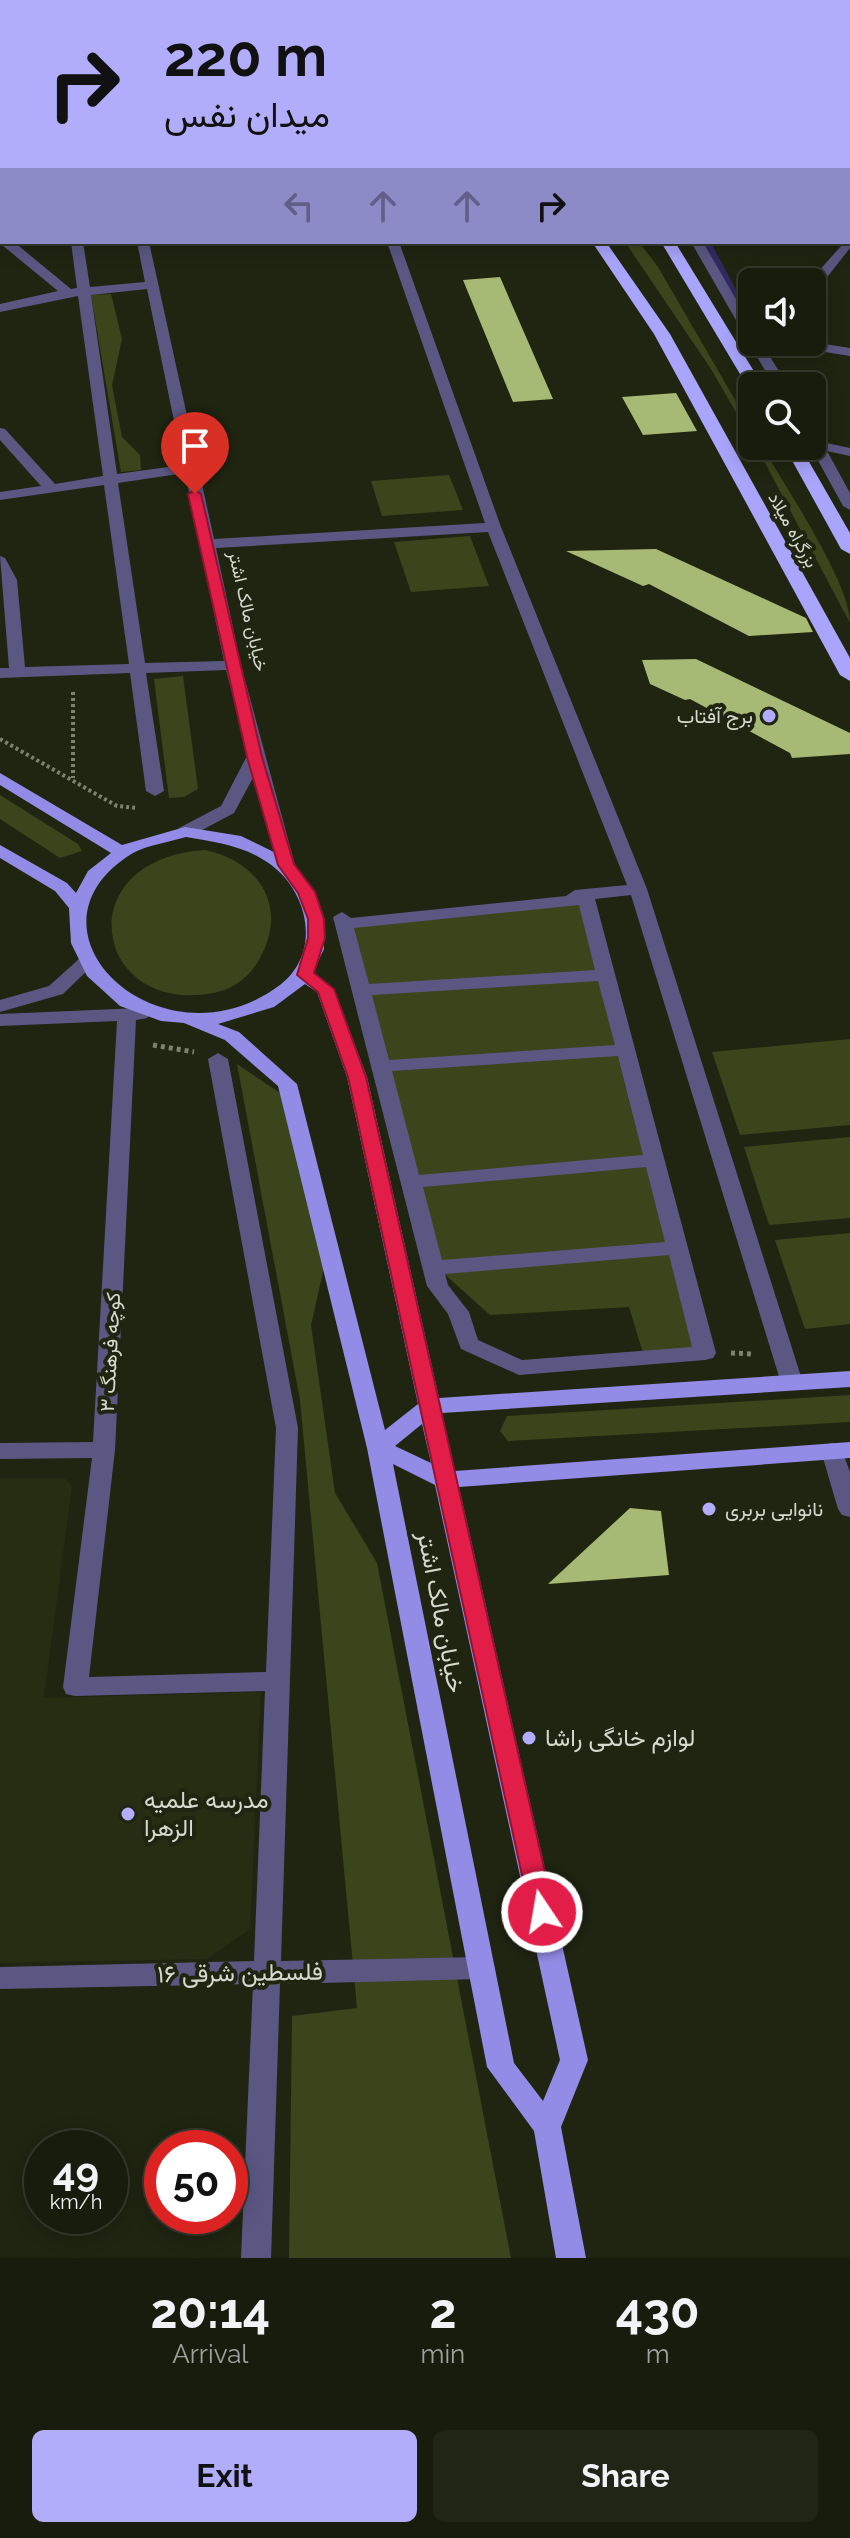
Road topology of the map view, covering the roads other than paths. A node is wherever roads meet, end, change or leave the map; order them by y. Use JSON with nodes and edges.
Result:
{"nodes":[{"id":1,"x":10,"y":244,"type":"edge"},
{"id":2,"x":77,"y":244,"type":"edge"},
{"id":3,"x":143,"y":244,"type":"edge"},
{"id":4,"x":394,"y":244,"type":"edge"},
{"id":5,"x":600,"y":244,"type":"edge"},
{"id":6,"x":669,"y":244,"type":"edge"},
{"id":7,"x":698,"y":244,"type":"edge"},
{"id":8,"x":847,"y":244,"type":"edge"},
{"id":9,"x":826,"y":270,"type":"edge"},
{"id":10,"x":152,"y":285,"type":"junction"},
{"id":11,"x":75,"y":292,"type":"junction"},
{"id":12,"x":0,"y":308,"type":"edge"},
{"id":13,"x":738,"y":314,"type":"edge"},
{"id":14,"x":721,"y":331,"type":"junction"},
{"id":15,"x":738,"y":335,"type":"edge"},
{"id":16,"x":826,"y":348,"type":"edge"},
{"id":17,"x":850,"y":352,"type":"edge"},
{"id":18,"x":746,"y":372,"type":"edge"},
{"id":19,"x":0,"y":432,"type":"edge"},
{"id":20,"x":826,"y":444,"type":"edge"},
{"id":21,"x":850,"y":452,"type":"edge"},
{"id":22,"x":801,"y":460,"type":"edge"},
{"id":23,"x":825,"y":460,"type":"edge"},
{"id":24,"x":189,"y":468,"type":"junction"},
{"id":25,"x":112,"y":478,"type":"junction"},
{"id":26,"x":51,"y":488,"type":"junction"},
{"id":27,"x":0,"y":496,"type":"edge"},
{"id":28,"x":827,"y":503,"type":"junction"},
{"id":29,"x":850,"y":506,"type":"edge"},
{"id":30,"x":850,"y":513,"type":"edge"},
{"id":31,"x":494,"y":527,"type":"junction"},
{"id":32,"x":207,"y":544,"type":"junction"},
{"id":33,"x":850,"y":549,"type":"edge"},
{"id":34,"x":0,"y":561,"type":"edge"},
{"id":35,"x":4,"y":581,"type":"edge"},
{"id":36,"x":233,"y":665,"type":"junction"},
{"id":37,"x":140,"y":670,"type":"junction"},
{"id":38,"x":8,"y":672,"type":"edge"},
{"id":39,"x":850,"y":675,"type":"edge"},
{"id":40,"x":255,"y":757,"type":"junction"},
{"id":41,"x":0,"y":778,"type":"edge"},
{"id":42,"x":155,"y":791,"type":"road end"},
{"id":43,"x":185,"y":832,"type":"junction"},
{"id":44,"x":0,"y":850,"type":"edge"},
{"id":45,"x":121,"y":852,"type":"junction"},
{"id":46,"x":286,"y":865,"type":"junction"},
{"id":47,"x":638,"y":889,"type":"junction"},
{"id":48,"x":76,"y":904,"type":"junction"},
{"id":49,"x":316,"y":919,"type":"junction"},
{"id":50,"x":343,"y":920,"type":"junction"},
{"id":51,"x":86,"y":963,"type":"junction"},
{"id":52,"x":305,"y":975,"type":"junction"},
{"id":53,"x":606,"y":975,"type":"junction"},
{"id":54,"x":361,"y":990,"type":"junction"},
{"id":55,"x":0,"y":1006,"type":"edge"},
{"id":56,"x":154,"y":1012,"type":"junction"},
{"id":57,"x":127,"y":1016,"type":"junction"},
{"id":58,"x":190,"y":1019,"type":"junction"},
{"id":59,"x":0,"y":1020,"type":"edge"},
{"id":60,"x":626,"y":1050,"type":"junction"},
{"id":61,"x":218,"y":1059,"type":"road end"},
{"id":62,"x":381,"y":1066,"type":"junction"},
{"id":63,"x":655,"y":1160,"type":"junction"},
{"id":64,"x":411,"y":1182,"type":"junction"},
{"id":65,"x":677,"y":1248,"type":"junction"},
{"id":66,"x":433,"y":1268,"type":"junction"},
{"id":67,"x":850,"y":1379,"type":"edge"},
{"id":68,"x":792,"y":1383,"type":"junction"},
{"id":69,"x":430,"y":1406,"type":"junction"},
{"id":70,"x":378,"y":1448,"type":"junction"},
{"id":71,"x":104,"y":1450,"type":"junction"},
{"id":72,"x":0,"y":1451,"type":"edge"},
{"id":73,"x":841,"y":1451,"type":"edge"},
{"id":74,"x":446,"y":1480,"type":"junction"},
{"id":75,"x":850,"y":1509,"type":"edge"},
{"id":76,"x":276,"y":1681,"type":"junction"},
{"id":77,"x":481,"y":1968,"type":"junction"},
{"id":78,"x":264,"y":1973,"type":"junction"},
{"id":79,"x":0,"y":1978,"type":"edge"},
{"id":80,"x":547,"y":2127,"type":"junction"},
{"id":81,"x":256,"y":2258,"type":"edge"},
{"id":82,"x":571,"y":2258,"type":"edge"}],
"edges":[{"from":1,"to":11,"type":"street"},
{"from":2,"to":11,"type":"street"},
{"from":3,"to":10,"type":"street","name":"خیابان مالک اشتر"},
{"from":4,"to":31,"type":"street"},
{"from":5,"to":39,"type":"highway","name":"بزرگراه میلاد"},
{"from":6,"to":14,"type":"highway"},
{"from":7,"to":13,"type":"street"},
{"from":8,"to":9,"type":"street"},
{"from":10,"to":11,"type":"street"},
{"from":10,"to":24,"type":"street","name":"خیابان مالک اشتر"},
{"from":11,"to":12,"type":"street"},
{"from":11,"to":25,"type":"street"},
{"from":14,"to":15,"type":"street"},
{"from":14,"to":18,"type":"highway"},
{"from":16,"to":17,"type":"street"},
{"from":19,"to":26,"type":"street"},
{"from":20,"to":21,"type":"street"},
{"from":22,"to":28,"type":"highway"},
{"from":23,"to":29,"type":"street"},
{"from":24,"to":25,"type":"street"},
{"from":24,"to":32,"type":"street","name":"خیابان مالک اشتر"},
{"from":25,"to":26,"type":"street"},
{"from":25,"to":37,"type":"street"},
{"from":26,"to":27,"type":"street"},
{"from":28,"to":30,"type":"street"},
{"from":28,"to":33,"type":"highway"},
{"from":31,"to":32,"type":"street"},
{"from":31,"to":47,"type":"street"},
{"from":32,"to":36,"type":"street","name":"خیابان مالک اشتر"},
{"from":34,"to":35,"type":"street"},
{"from":35,"to":38,"type":"street"},
{"from":36,"to":37,"type":"street"},
{"from":36,"to":40,"type":"street","name":"خیابان مالک اشتر"},
{"from":37,"to":38,"type":"street"},
{"from":37,"to":42,"type":"street"},
{"from":40,"to":43,"type":"street"},
{"from":40,"to":46,"type":"street","name":"خیابان مالک اشتر"},
{"from":41,"to":45,"type":"main road"},
{"from":43,"to":45,"type":"main road"},
{"from":43,"to":46,"type":"main road"},
{"from":44,"to":48,"type":"main road"},
{"from":45,"to":48,"type":"main road"},
{"from":46,"to":49,"type":"main road"},
{"from":47,"to":50,"type":"street"},
{"from":47,"to":68,"type":"street"},
{"from":48,"to":51,"type":"main road"},
{"from":49,"to":50,"type":"street"},
{"from":49,"to":52,"type":"main road"},
{"from":50,"to":53,"type":"street"},
{"from":50,"to":54,"type":"street"},
{"from":51,"to":55,"type":"street"},
{"from":51,"to":56,"type":"main road"},
{"from":52,"to":58,"type":"main road"},
{"from":52,"to":69,"type":"main road"},
{"from":53,"to":54,"type":"street"},
{"from":53,"to":60,"type":"street"},
{"from":54,"to":62,"type":"street"},
{"from":56,"to":57,"type":"street"},
{"from":56,"to":58,"type":"main road"},
{"from":57,"to":59,"type":"street"},
{"from":57,"to":71,"type":"street","name":"کوچه فرهنگ ۳"},
{"from":58,"to":70,"type":"main road","name":"خیابان مالک اشتر"},
{"from":60,"to":62,"type":"street"},
{"from":60,"to":63,"type":"street"},
{"from":61,"to":76,"type":"street"},
{"from":62,"to":64,"type":"street"},
{"from":63,"to":64,"type":"street"},
{"from":63,"to":65,"type":"street"},
{"from":64,"to":66,"type":"street"},
{"from":65,"to":66,"type":"street"},
{"from":65,"to":66,"type":"street"},
{"from":67,"to":68,"type":"main road"},
{"from":68,"to":69,"type":"main road"},
{"from":69,"to":70,"type":"main road"},
{"from":69,"to":74,"type":"main road"},
{"from":70,"to":74,"type":"main road"},
{"from":70,"to":77,"type":"main road","name":"خیابان مالک اشتر"},
{"from":71,"to":72,"type":"street"},
{"from":71,"to":76,"type":"street","name":"کوچه فرهنگ ۳"},
{"from":73,"to":74,"type":"main road"},
{"from":73,"to":75,"type":"street"},
{"from":74,"to":80,"type":"main road"},
{"from":76,"to":78,"type":"street"},
{"from":77,"to":78,"type":"street","name":"فلسطین شرقی ۱۶"},
{"from":77,"to":80,"type":"main road","name":"خیابان مالک اشتر"},
{"from":78,"to":79,"type":"street","name":"فلسطین شرقی ۱۶"},
{"from":78,"to":81,"type":"street"},
{"from":80,"to":82,"type":"main road","name":"خیابان مالک اشتر"}]}
